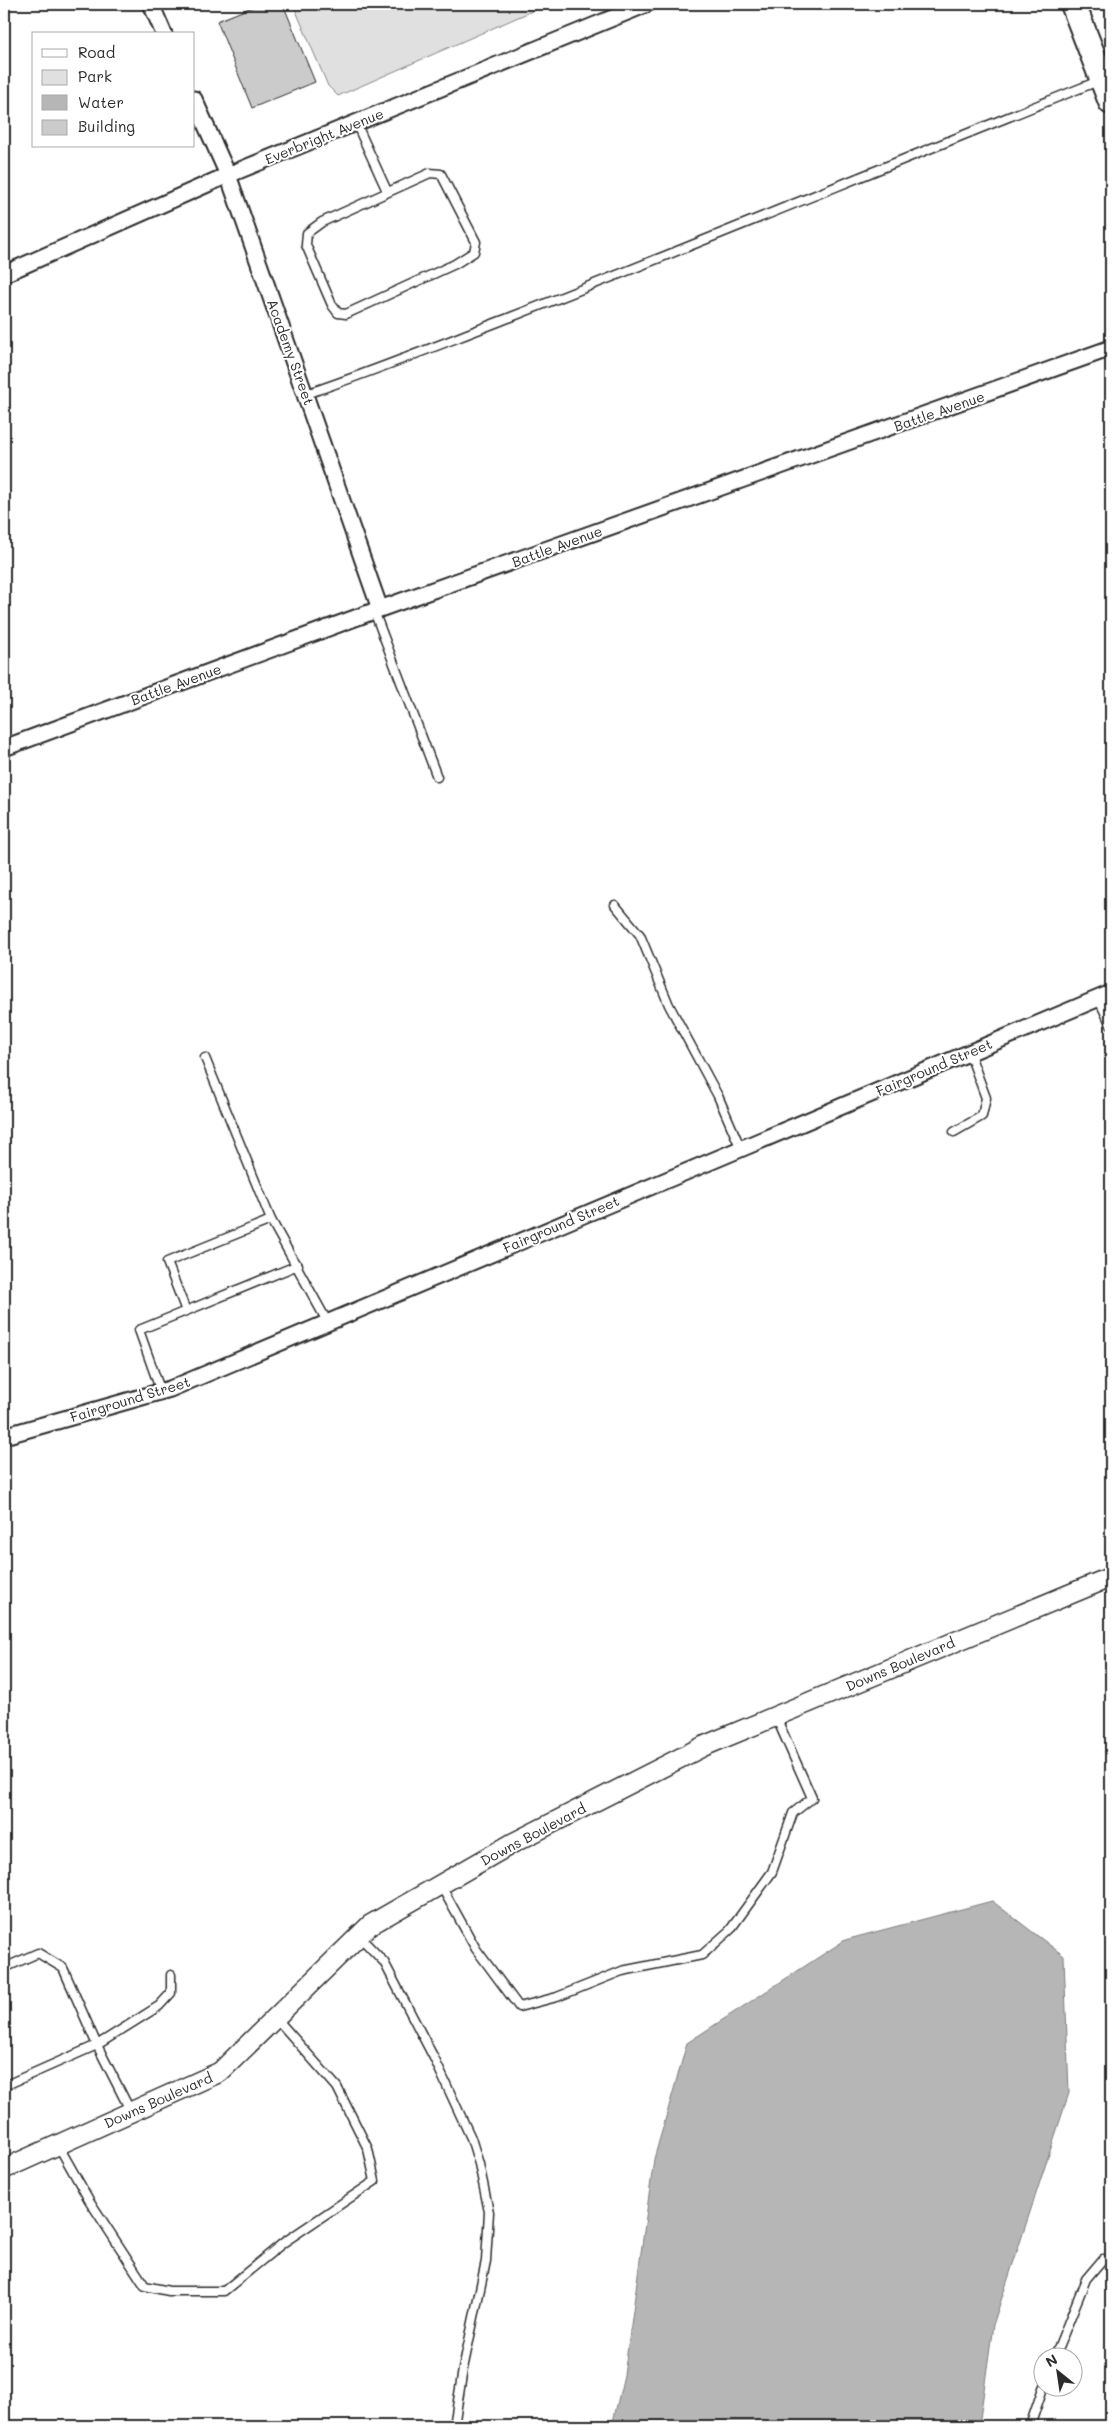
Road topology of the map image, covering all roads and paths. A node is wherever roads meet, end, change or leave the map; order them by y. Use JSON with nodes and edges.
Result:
{"nodes":[{"id":1,"x":151,"y":4,"type":"edge"},
{"id":2,"x":647,"y":4,"type":"edge"},
{"id":3,"x":1073,"y":4,"type":"edge"},
{"id":4,"x":163,"y":32,"type":"edge"},
{"id":5,"x":1103,"y":80,"type":"junction"},
{"id":6,"x":195,"y":101,"type":"edge"},
{"id":7,"x":1111,"y":102,"type":"edge"},
{"id":8,"x":356,"y":123,"type":"junction"},
{"id":9,"x":228,"y":175,"type":"junction"},
{"id":10,"x":386,"y":191,"type":"junction"},
{"id":11,"x":4,"y":274,"type":"edge"},
{"id":12,"x":1111,"y":348,"type":"edge"},
{"id":13,"x":306,"y":394,"type":"junction"},
{"id":14,"x":377,"y":610,"type":"junction"},
{"id":15,"x":4,"y":748,"type":"edge"},
{"id":16,"x":437,"y":777,"type":"dead end"},
{"id":17,"x":614,"y":905,"type":"dead end"},
{"id":18,"x":1105,"y":995,"type":"edge"},
{"id":19,"x":1111,"y":1025,"type":"edge"},
{"id":20,"x":969,"y":1052,"type":"junction"},
{"id":21,"x":205,"y":1058,"type":"dead end"},
{"id":22,"x":954,"y":1132,"type":"dead end"},
{"id":23,"x":741,"y":1149,"type":"junction"},
{"id":24,"x":272,"y":1220,"type":"junction"},
{"id":25,"x":298,"y":1265,"type":"junction"},
{"id":26,"x":186,"y":1311,"type":"junction"},
{"id":27,"x":328,"y":1323,"type":"junction"},
{"id":28,"x":161,"y":1392,"type":"junction"},
{"id":29,"x":4,"y":1436,"type":"edge"},
{"id":30,"x":1111,"y":1577,"type":"edge"},
{"id":31,"x":775,"y":1716,"type":"junction"},
{"id":32,"x":440,"y":1884,"type":"junction"},
{"id":33,"x":359,"y":1936,"type":"junction"},
{"id":34,"x":4,"y":1968,"type":"edge"},
{"id":35,"x":171,"y":1975,"type":"dead end"},
{"id":36,"x":276,"y":2018,"type":"junction"},
{"id":37,"x":97,"y":2045,"type":"junction"},
{"id":38,"x":4,"y":2086,"type":"edge"},
{"id":39,"x":131,"y":2112,"type":"junction"},
{"id":40,"x":58,"y":2145,"type":"junction"},
{"id":41,"x":4,"y":2169,"type":"edge"},
{"id":42,"x":1103,"y":2259,"type":"dead end"},
{"id":43,"x":1058,"y":2348,"type":"edge"},
{"id":44,"x":1040,"y":2398,"type":"edge"},
{"id":45,"x":454,"y":2426,"type":"edge"},
{"id":46,"x":1030,"y":2426,"type":"edge"}],
"edges":[{"from":1,"to":4,"type":"street"},
{"from":2,"to":8,"type":"street","name":"Everbright Avenue"},
{"from":3,"to":5,"type":"main road"},
{"from":5,"to":7,"type":"main road"},
{"from":5,"to":13,"type":"lane"},
{"from":6,"to":9,"type":"street","name":"Academy Street"},
{"from":8,"to":9,"type":"street","name":"Everbright Avenue"},
{"from":8,"to":10,"type":"lane"},
{"from":9,"to":11,"type":"street","name":"Everbright Avenue"},
{"from":9,"to":13,"type":"street","name":"Academy Street"},
{"from":10,"to":10,"type":"lane"},
{"from":12,"to":14,"type":"street","name":"Battle Avenue"},
{"from":13,"to":14,"type":"street","name":"Academy Street"},
{"from":14,"to":15,"type":"street","name":"Battle Avenue"},
{"from":14,"to":16,"type":"lane"},
{"from":17,"to":23,"type":"lane"},
{"from":18,"to":19,"type":"lane"},
{"from":18,"to":20,"type":"street","name":"Fairground Street"},
{"from":20,"to":22,"type":"lane"},
{"from":20,"to":23,"type":"street","name":"Fairground Street"},
{"from":21,"to":24,"type":"lane"},
{"from":23,"to":27,"type":"street","name":"Fairground Street"},
{"from":24,"to":25,"type":"lane"},
{"from":24,"to":26,"type":"lane"},
{"from":25,"to":26,"type":"lane"},
{"from":25,"to":27,"type":"lane"},
{"from":26,"to":28,"type":"lane"},
{"from":27,"to":28,"type":"street","name":"Fairground Street"},
{"from":28,"to":29,"type":"street","name":"Fairground Street"},
{"from":30,"to":31,"type":"street","name":"Downs Boulevard"},
{"from":31,"to":32,"type":"street","name":"Downs Boulevard"},
{"from":31,"to":32,"type":"lane"},
{"from":32,"to":33,"type":"street","name":"Downs Boulevard"},
{"from":33,"to":36,"type":"street","name":"Downs Boulevard"},
{"from":33,"to":45,"type":"lane"},
{"from":34,"to":37,"type":"lane"},
{"from":35,"to":37,"type":"lane"},
{"from":36,"to":39,"type":"street","name":"Downs Boulevard"},
{"from":36,"to":40,"type":"lane"},
{"from":37,"to":38,"type":"lane"},
{"from":37,"to":39,"type":"lane"},
{"from":39,"to":40,"type":"street","name":"Downs Boulevard"},
{"from":40,"to":41,"type":"street","name":"Downs Boulevard"},
{"from":42,"to":43,"type":"lane"},
{"from":44,"to":46,"type":"lane"}]}
